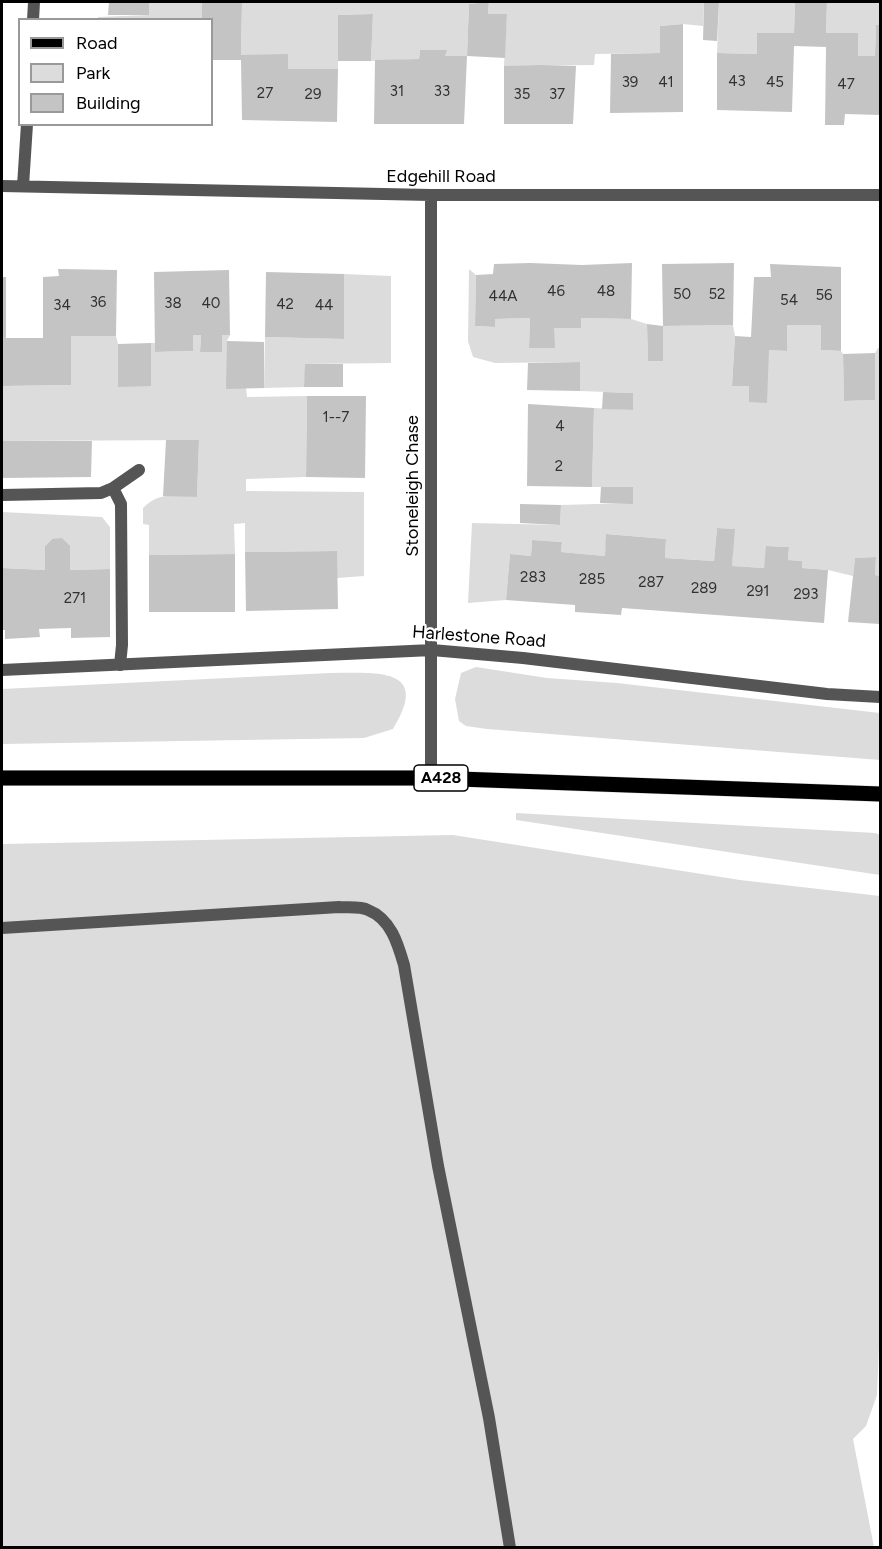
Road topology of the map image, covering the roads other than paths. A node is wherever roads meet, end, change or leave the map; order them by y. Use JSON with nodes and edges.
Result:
{"nodes":[{"id":1,"x":34,"y":2,"type":"edge"},
{"id":2,"x":33,"y":18,"type":"edge"},
{"id":3,"x":27,"y":126,"type":"edge"},
{"id":4,"x":2,"y":186,"type":"edge"},
{"id":5,"x":23,"y":186,"type":"junction"},
{"id":6,"x":431,"y":195,"type":"junction"},
{"id":7,"x":880,"y":195,"type":"edge"},
{"id":8,"x":139,"y":470,"type":"dead end"},
{"id":9,"x":113,"y":488,"type":"junction"},
{"id":10,"x":2,"y":495,"type":"edge"},
{"id":11,"x":432,"y":650,"type":"junction"},
{"id":12,"x":120,"y":664,"type":"junction"},
{"id":13,"x":2,"y":670,"type":"edge"},
{"id":14,"x":880,"y":697,"type":"edge"},
{"id":15,"x":431,"y":777,"type":"junction"},
{"id":16,"x":2,"y":778,"type":"edge"},
{"id":17,"x":880,"y":794,"type":"edge"},
{"id":18,"x":2,"y":928,"type":"edge"},
{"id":19,"x":510,"y":1548,"type":"edge"}],
"edges":[{"from":1,"to":2,"type":"street"},
{"from":3,"to":5,"type":"street"},
{"from":4,"to":5,"type":"street","name":"Edgehill Road"},
{"from":5,"to":6,"type":"street","name":"Edgehill Road"},
{"from":6,"to":7,"type":"street","name":"Edgehill Road"},
{"from":6,"to":11,"type":"street","name":"Stoneleigh Chase"},
{"from":8,"to":9,"type":"street"},
{"from":9,"to":10,"type":"street"},
{"from":9,"to":12,"type":"street"},
{"from":11,"to":12,"type":"street","name":"Harlestone Road"},
{"from":11,"to":14,"type":"street","name":"Harlestone Road"},
{"from":11,"to":15,"type":"street","name":"Stoneleigh Chase"},
{"from":12,"to":13,"type":"street","name":"Harlestone Road"},
{"from":15,"to":16,"type":"main road","number":"A428"},
{"from":15,"to":17,"type":"main road","number":"A428"},
{"from":18,"to":19,"type":"street"}]}
